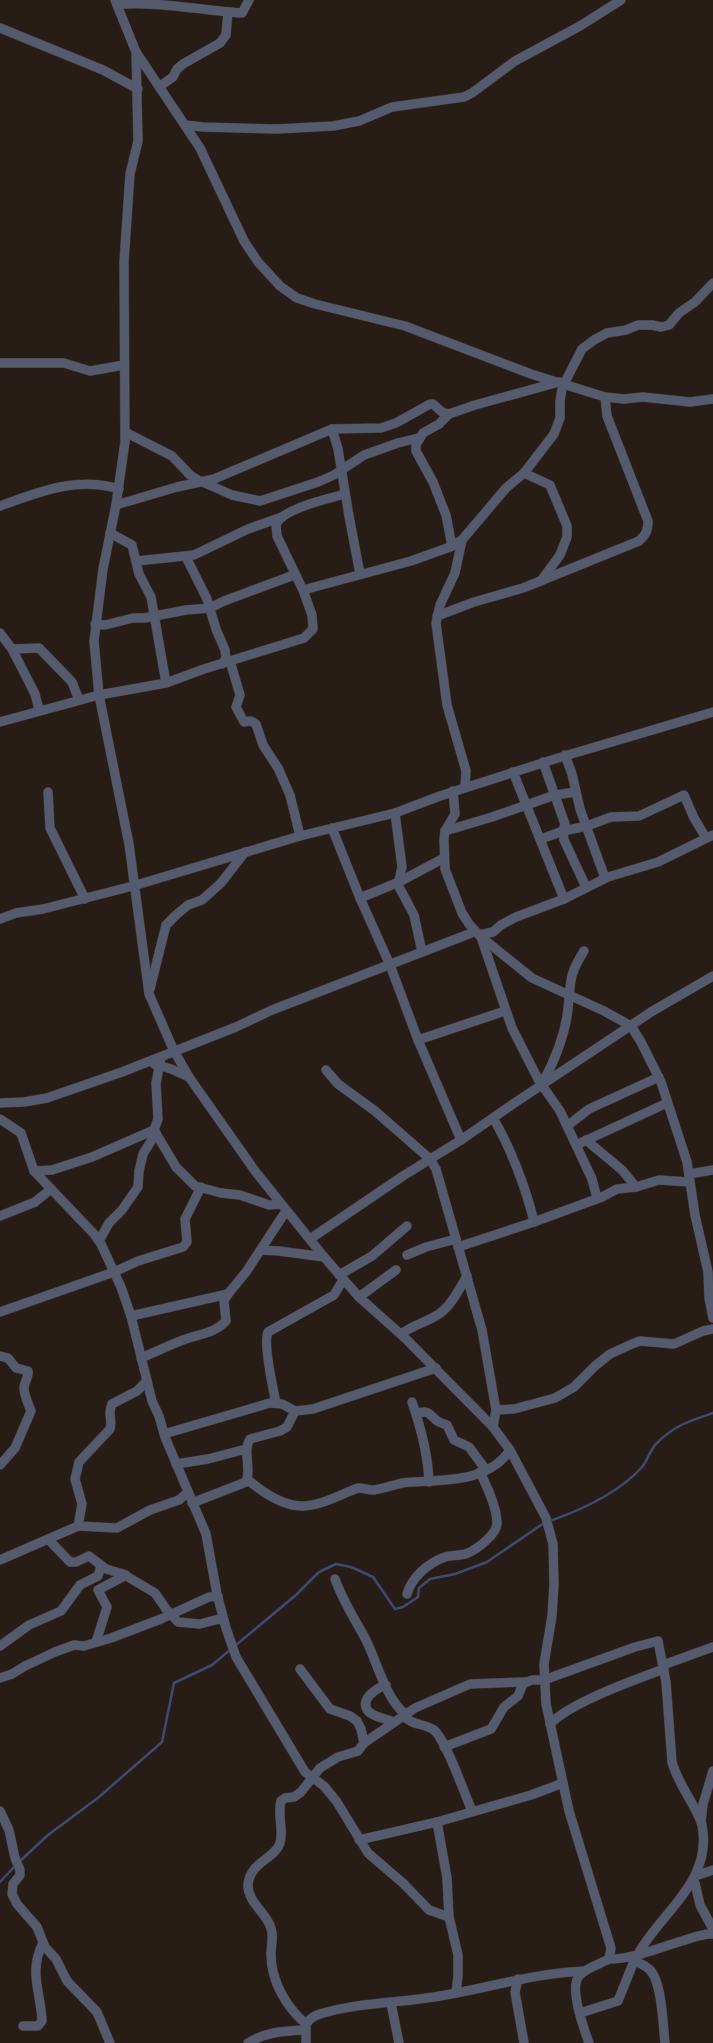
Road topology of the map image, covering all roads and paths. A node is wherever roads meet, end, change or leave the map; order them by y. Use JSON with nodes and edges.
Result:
{"nodes":[{"id":1,"x":249,"y":0,"type":"edge"},
{"id":2,"x":622,"y":0,"type":"edge"},
{"id":3,"x":116,"y":2,"type":"edge"},
{"id":4,"x":606,"y":4,"type":"edge"},
{"id":5,"x":228,"y":12,"type":"junction"},
{"id":6,"x":0,"y":28,"type":"edge"},
{"id":7,"x":136,"y":52,"type":"junction"},
{"id":8,"x":152,"y":74,"type":"junction"},
{"id":9,"x":137,"y":79,"type":"junction"},
{"id":10,"x":160,"y":86,"type":"junction"},
{"id":11,"x":138,"y":89,"type":"junction"},
{"id":12,"x":185,"y":125,"type":"junction"},
{"id":13,"x":713,"y":283,"type":"edge"},
{"id":14,"x":1,"y":365,"type":"edge"},
{"id":15,"x":124,"y":366,"type":"junction"},
{"id":16,"x":562,"y":383,"type":"junction"},
{"id":17,"x":605,"y":397,"type":"junction"},
{"id":18,"x":713,"y":399,"type":"edge"},
{"id":19,"x":448,"y":414,"type":"junction"},
{"id":20,"x":332,"y":429,"type":"junction"},
{"id":21,"x":125,"y":432,"type":"junction"},
{"id":22,"x":418,"y":438,"type":"junction"},
{"id":23,"x":341,"y":470,"type":"junction"},
{"id":24,"x":524,"y":473,"type":"junction"},
{"id":25,"x":201,"y":481,"type":"junction"},
{"id":26,"x":119,"y":489,"type":"junction"},
{"id":27,"x":345,"y":494,"type":"junction"},
{"id":28,"x":116,"y":505,"type":"junction"},
{"id":29,"x":0,"y":506,"type":"edge"},
{"id":30,"x":282,"y":517,"type":"junction"},
{"id":31,"x":110,"y":534,"type":"junction"},
{"id":32,"x":462,"y":540,"type":"junction"},
{"id":33,"x":452,"y":546,"type":"junction"},
{"id":34,"x":186,"y":557,"type":"junction"},
{"id":35,"x":137,"y":561,"type":"junction"},
{"id":36,"x":360,"y":574,"type":"junction"},
{"id":37,"x":294,"y":575,"type":"junction"},
{"id":38,"x":540,"y":581,"type":"junction"},
{"id":39,"x":303,"y":590,"type":"junction"},
{"id":40,"x":210,"y":608,"type":"junction"},
{"id":41,"x":154,"y":616,"type":"junction"},
{"id":42,"x":437,"y":616,"type":"junction"},
{"id":43,"x":95,"y":624,"type":"junction"},
{"id":44,"x":0,"y":634,"type":"edge"},
{"id":45,"x":12,"y":648,"type":"junction"},
{"id":46,"x":226,"y":662,"type":"junction"},
{"id":47,"x":166,"y":683,"type":"junction"},
{"id":48,"x":99,"y":695,"type":"junction"},
{"id":49,"x":80,"y":700,"type":"junction"},
{"id":50,"x":39,"y":710,"type":"junction"},
{"id":51,"x":713,"y":712,"type":"edge"},
{"id":52,"x":0,"y":722,"type":"edge"},
{"id":53,"x":565,"y":755,"type":"junction"},
{"id":54,"x":543,"y":762,"type":"junction"},
{"id":55,"x":513,"y":772,"type":"junction"},
{"id":56,"x":465,"y":787,"type":"junction"},
{"id":57,"x":48,"y":792,"type":"dead end"},
{"id":58,"x":453,"y":792,"type":"junction"},
{"id":59,"x":576,"y":792,"type":"junction"},
{"id":60,"x":555,"y":795,"type":"junction"},
{"id":61,"x":525,"y":805,"type":"junction"},
{"id":62,"x":395,"y":813,"type":"junction"},
{"id":63,"x":587,"y":826,"type":"junction"},
{"id":64,"x":332,"y":828,"type":"junction"},
{"id":65,"x":445,"y":831,"type":"junction"},
{"id":66,"x":563,"y":831,"type":"junction"},
{"id":67,"x":300,"y":836,"type":"junction"},
{"id":68,"x":709,"y":837,"type":"edge"},
{"id":69,"x":541,"y":839,"type":"junction"},
{"id":70,"x":245,"y":852,"type":"junction"},
{"id":71,"x":444,"y":858,"type":"junction"},
{"id":72,"x":605,"y":878,"type":"junction"},
{"id":73,"x":399,"y":882,"type":"junction"},
{"id":74,"x":134,"y":886,"type":"junction"},
{"id":75,"x":586,"y":887,"type":"junction"},
{"id":76,"x":360,"y":898,"type":"junction"},
{"id":77,"x":85,"y":899,"type":"junction"},
{"id":78,"x":564,"y":899,"type":"junction"},
{"id":79,"x":0,"y":919,"type":"edge"},
{"id":80,"x":478,"y":935,"type":"junction"},
{"id":81,"x":584,"y":951,"type":"dead end"},
{"id":82,"x":422,"y":952,"type":"junction"},
{"id":83,"x":390,"y":965,"type":"junction"},
{"id":84,"x":713,"y":976,"type":"edge"},
{"id":85,"x":149,"y":994,"type":"junction"},
{"id":86,"x":568,"y":995,"type":"junction"},
{"id":87,"x":505,"y":1011,"type":"junction"},
{"id":88,"x":630,"y":1026,"type":"junction"},
{"id":89,"x":418,"y":1040,"type":"junction"},
{"id":90,"x":174,"y":1051,"type":"junction"},
{"id":91,"x":160,"y":1061,"type":"junction"},
{"id":92,"x":326,"y":1070,"type":"dead end"},
{"id":93,"x":189,"y":1077,"type":"junction"},
{"id":94,"x":659,"y":1077,"type":"junction"},
{"id":95,"x":542,"y":1084,"type":"junction"},
{"id":96,"x":0,"y":1103,"type":"edge"},
{"id":97,"x":667,"y":1103,"type":"junction"},
{"id":98,"x":493,"y":1118,"type":"junction"},
{"id":99,"x":0,"y":1119,"type":"edge"},
{"id":100,"x":567,"y":1126,"type":"junction"},
{"id":101,"x":155,"y":1131,"type":"junction"},
{"id":102,"x":461,"y":1140,"type":"junction"},
{"id":103,"x":586,"y":1140,"type":"junction"},
{"id":104,"x":576,"y":1145,"type":"junction"},
{"id":105,"x":430,"y":1159,"type":"junction"},
{"id":106,"x":713,"y":1170,"type":"edge"},
{"id":107,"x":34,"y":1171,"type":"junction"},
{"id":108,"x":689,"y":1178,"type":"junction"},
{"id":109,"x":201,"y":1187,"type":"junction"},
{"id":110,"x":636,"y":1187,"type":"junction"},
{"id":111,"x":51,"y":1189,"type":"junction"},
{"id":112,"x":597,"y":1198,"type":"junction"},
{"id":113,"x":283,"y":1207,"type":"junction"},
{"id":114,"x":0,"y":1216,"type":"edge"},
{"id":115,"x":534,"y":1222,"type":"junction"},
{"id":116,"x":407,"y":1226,"type":"dead end"},
{"id":117,"x":310,"y":1239,"type":"junction"},
{"id":118,"x":99,"y":1240,"type":"junction"},
{"id":119,"x":457,"y":1243,"type":"junction"},
{"id":120,"x":261,"y":1250,"type":"junction"},
{"id":121,"x":407,"y":1255,"type":"dead end"},
{"id":122,"x":324,"y":1257,"type":"junction"},
{"id":123,"x":396,"y":1270,"type":"dead end"},
{"id":124,"x":114,"y":1272,"type":"junction"},
{"id":125,"x":710,"y":1273,"type":"edge"},
{"id":126,"x":467,"y":1276,"type":"junction"},
{"id":127,"x":341,"y":1277,"type":"junction"},
{"id":128,"x":228,"y":1294,"type":"junction"},
{"id":129,"x":359,"y":1297,"type":"junction"},
{"id":130,"x":0,"y":1312,"type":"edge"},
{"id":131,"x":131,"y":1316,"type":"junction"},
{"id":132,"x":713,"y":1318,"type":"edge"},
{"id":133,"x":713,"y":1329,"type":"edge"},
{"id":134,"x":401,"y":1334,"type":"junction"},
{"id":135,"x":0,"y":1356,"type":"edge"},
{"id":136,"x":141,"y":1358,"type":"junction"},
{"id":137,"x":436,"y":1368,"type":"junction"},
{"id":138,"x":147,"y":1381,"type":"junction"},
{"id":139,"x":412,"y":1402,"type":"dead end"},
{"id":140,"x":276,"y":1403,"type":"junction"},
{"id":141,"x":496,"y":1410,"type":"junction"},
{"id":142,"x":295,"y":1411,"type":"junction"},
{"id":143,"x":416,"y":1414,"type":"junction"},
{"id":144,"x":493,"y":1428,"type":"junction"},
{"id":145,"x":164,"y":1434,"type":"junction"},
{"id":146,"x":246,"y":1449,"type":"junction"},
{"id":147,"x":510,"y":1450,"type":"junction"},
{"id":148,"x":176,"y":1464,"type":"junction"},
{"id":149,"x":0,"y":1465,"type":"edge"},
{"id":150,"x":483,"y":1471,"type":"junction"},
{"id":151,"x":247,"y":1478,"type":"junction"},
{"id":152,"x":429,"y":1482,"type":"junction"},
{"id":153,"x":187,"y":1493,"type":"junction"},
{"id":154,"x":192,"y":1503,"type":"junction"},
{"id":155,"x":78,"y":1526,"type":"junction"},
{"id":156,"x":48,"y":1539,"type":"junction"},
{"id":157,"x":0,"y":1560,"type":"edge"},
{"id":158,"x":101,"y":1566,"type":"junction"},
{"id":159,"x":126,"y":1575,"type":"junction"},
{"id":160,"x":336,"y":1579,"type":"dead end"},
{"id":161,"x":408,"y":1594,"type":"dead end"},
{"id":162,"x":218,"y":1596,"type":"junction"},
{"id":163,"x":171,"y":1615,"type":"junction"},
{"id":164,"x":224,"y":1621,"type":"junction"},
{"id":165,"x":96,"y":1642,"type":"junction"},
{"id":166,"x":0,"y":1646,"type":"edge"},
{"id":167,"x":713,"y":1647,"type":"edge"},
{"id":168,"x":663,"y":1667,"type":"junction"},
{"id":169,"x":300,"y":1669,"type":"dead end"},
{"id":170,"x":0,"y":1678,"type":"edge"},
{"id":171,"x":544,"y":1680,"type":"junction"},
{"id":172,"x":526,"y":1682,"type":"junction"},
{"id":173,"x":386,"y":1685,"type":"junction"},
{"id":174,"x":404,"y":1715,"type":"junction"},
{"id":175,"x":394,"y":1722,"type":"junction"},
{"id":176,"x":550,"y":1724,"type":"junction"},
{"id":177,"x":364,"y":1743,"type":"junction"},
{"id":178,"x":444,"y":1747,"type":"junction"},
{"id":179,"x":713,"y":1771,"type":"edge"},
{"id":180,"x":311,"y":1778,"type":"junction"},
{"id":181,"x":563,"y":1783,"type":"junction"},
{"id":182,"x":0,"y":1811,"type":"edge"},
{"id":183,"x":472,"y":1811,"type":"junction"},
{"id":184,"x":437,"y":1822,"type":"junction"},
{"id":185,"x":701,"y":1822,"type":"junction"},
{"id":186,"x":359,"y":1840,"type":"junction"},
{"id":187,"x":713,"y":1870,"type":"edge"},
{"id":188,"x":696,"y":1879,"type":"junction"},
{"id":189,"x":449,"y":1917,"type":"junction"},
{"id":190,"x":713,"y":1929,"type":"edge"},
{"id":191,"x":713,"y":1934,"type":"edge"},
{"id":192,"x":43,"y":1943,"type":"junction"},
{"id":193,"x":634,"y":1958,"type":"junction"},
{"id":194,"x":609,"y":1959,"type":"junction"},
{"id":195,"x":585,"y":1971,"type":"junction"},
{"id":196,"x":518,"y":1979,"type":"junction"},
{"id":197,"x":456,"y":1993,"type":"junction"},
{"id":198,"x":391,"y":2004,"type":"junction"},
{"id":199,"x":580,"y":2012,"type":"junction"},
{"id":200,"x":23,"y":2026,"type":"dead end"},
{"id":201,"x":305,"y":2027,"type":"junction"},
{"id":202,"x":110,"y":2043,"type":"edge"},
{"id":203,"x":248,"y":2043,"type":"edge"},
{"id":204,"x":306,"y":2043,"type":"edge"},
{"id":205,"x":399,"y":2043,"type":"edge"},
{"id":206,"x":524,"y":2043,"type":"edge"},
{"id":207,"x":589,"y":2043,"type":"edge"},
{"id":208,"x":665,"y":2043,"type":"edge"}],
"edges":[{"from":1,"to":5,"type":"street"},
{"from":2,"to":4,"type":"street"},
{"from":3,"to":5,"type":"street"},
{"from":3,"to":7,"type":"street"},
{"from":4,"to":12,"type":"street"},
{"from":5,"to":10,"type":"street"},
{"from":6,"to":11,"type":"street"},
{"from":7,"to":8,"type":"street"},
{"from":7,"to":9,"type":"street"},
{"from":8,"to":9,"type":"street"},
{"from":8,"to":10,"type":"street"},
{"from":9,"to":11,"type":"street"},
{"from":10,"to":12,"type":"street"},
{"from":11,"to":15,"type":"street"},
{"from":12,"to":16,"type":"street"},
{"from":13,"to":16,"type":"street"},
{"from":14,"to":15,"type":"street"},
{"from":15,"to":21,"type":"street"},
{"from":16,"to":17,"type":"street"},
{"from":16,"to":19,"type":"street"},
{"from":16,"to":24,"type":"street"},
{"from":17,"to":18,"type":"street"},
{"from":17,"to":38,"type":"street"},
{"from":19,"to":20,"type":"street"},
{"from":19,"to":22,"type":"street"},
{"from":20,"to":23,"type":"street"},
{"from":20,"to":25,"type":"street"},
{"from":21,"to":25,"type":"street"},
{"from":21,"to":26,"type":"street"},
{"from":22,"to":23,"type":"street"},
{"from":22,"to":33,"type":"street"},
{"from":23,"to":25,"type":"street"},
{"from":23,"to":27,"type":"street"},
{"from":24,"to":32,"type":"street"},
{"from":24,"to":38,"type":"street"},
{"from":25,"to":28,"type":"street"},
{"from":26,"to":28,"type":"street"},
{"from":26,"to":29,"type":"street"},
{"from":27,"to":30,"type":"street"},
{"from":27,"to":36,"type":"street"},
{"from":28,"to":31,"type":"street"},
{"from":30,"to":34,"type":"street"},
{"from":30,"to":37,"type":"street"},
{"from":31,"to":35,"type":"street"},
{"from":31,"to":43,"type":"street"},
{"from":32,"to":33,"type":"street"},
{"from":32,"to":42,"type":"street"},
{"from":33,"to":36,"type":"street"},
{"from":34,"to":35,"type":"street"},
{"from":34,"to":40,"type":"street"},
{"from":35,"to":41,"type":"street"},
{"from":36,"to":39,"type":"street"},
{"from":37,"to":39,"type":"street"},
{"from":37,"to":40,"type":"street"},
{"from":38,"to":42,"type":"street"},
{"from":39,"to":46,"type":"street"},
{"from":40,"to":41,"type":"street"},
{"from":40,"to":46,"type":"street"},
{"from":41,"to":43,"type":"street"},
{"from":41,"to":47,"type":"street"},
{"from":42,"to":56,"type":"street"},
{"from":43,"to":48,"type":"street"},
{"from":44,"to":45,"type":"street"},
{"from":45,"to":49,"type":"street"},
{"from":45,"to":50,"type":"street"},
{"from":46,"to":47,"type":"street"},
{"from":46,"to":67,"type":"street"},
{"from":47,"to":48,"type":"street"},
{"from":48,"to":49,"type":"street"},
{"from":48,"to":74,"type":"street"},
{"from":49,"to":50,"type":"street"},
{"from":50,"to":52,"type":"street"},
{"from":51,"to":53,"type":"street"},
{"from":53,"to":54,"type":"street"},
{"from":53,"to":59,"type":"street"},
{"from":54,"to":55,"type":"street"},
{"from":54,"to":60,"type":"street"},
{"from":55,"to":56,"type":"street"},
{"from":55,"to":61,"type":"street"},
{"from":56,"to":58,"type":"street"},
{"from":57,"to":77,"type":"street"},
{"from":58,"to":62,"type":"street"},
{"from":58,"to":65,"type":"street"},
{"from":59,"to":60,"type":"street"},
{"from":59,"to":63,"type":"street"},
{"from":60,"to":61,"type":"street"},
{"from":60,"to":66,"type":"street"},
{"from":61,"to":65,"type":"street"},
{"from":61,"to":69,"type":"street"},
{"from":62,"to":64,"type":"street"},
{"from":62,"to":73,"type":"street"},
{"from":63,"to":66,"type":"street"},
{"from":63,"to":68,"type":"street"},
{"from":63,"to":72,"type":"street"},
{"from":64,"to":67,"type":"street"},
{"from":64,"to":76,"type":"street"},
{"from":65,"to":71,"type":"street"},
{"from":66,"to":69,"type":"street"},
{"from":66,"to":75,"type":"street"},
{"from":67,"to":70,"type":"street"},
{"from":68,"to":72,"type":"street"},
{"from":69,"to":78,"type":"street"},
{"from":70,"to":74,"type":"street"},
{"from":70,"to":85,"type":"street"},
{"from":71,"to":73,"type":"street"},
{"from":71,"to":80,"type":"street"},
{"from":72,"to":75,"type":"street"},
{"from":73,"to":76,"type":"street"},
{"from":73,"to":82,"type":"street"},
{"from":74,"to":77,"type":"street"},
{"from":74,"to":85,"type":"street"},
{"from":75,"to":78,"type":"street"},
{"from":76,"to":83,"type":"street"},
{"from":77,"to":79,"type":"street"},
{"from":78,"to":80,"type":"street"},
{"from":80,"to":82,"type":"street"},
{"from":80,"to":86,"type":"street"},
{"from":80,"to":87,"type":"street"},
{"from":81,"to":86,"type":"street"},
{"from":82,"to":83,"type":"street"},
{"from":83,"to":89,"type":"street"},
{"from":83,"to":90,"type":"street"},
{"from":84,"to":88,"type":"street"},
{"from":85,"to":90,"type":"street"},
{"from":86,"to":88,"type":"street"},
{"from":86,"to":95,"type":"street"},
{"from":87,"to":89,"type":"street"},
{"from":87,"to":95,"type":"street"},
{"from":88,"to":94,"type":"street"},
{"from":88,"to":95,"type":"street"},
{"from":89,"to":102,"type":"street"},
{"from":90,"to":91,"type":"street"},
{"from":90,"to":93,"type":"street"},
{"from":91,"to":93,"type":"street"},
{"from":91,"to":96,"type":"street"},
{"from":91,"to":101,"type":"street"},
{"from":92,"to":105,"type":"street"},
{"from":93,"to":113,"type":"street"},
{"from":94,"to":97,"type":"street"},
{"from":94,"to":100,"type":"street"},
{"from":95,"to":98,"type":"street"},
{"from":95,"to":100,"type":"street"},
{"from":97,"to":103,"type":"street"},
{"from":97,"to":108,"type":"street"},
{"from":98,"to":102,"type":"street"},
{"from":98,"to":115,"type":"street"},
{"from":99,"to":107,"type":"street"},
{"from":100,"to":104,"type":"street"},
{"from":101,"to":107,"type":"street"},
{"from":101,"to":109,"type":"street"},
{"from":101,"to":118,"type":"street"},
{"from":102,"to":105,"type":"street"},
{"from":103,"to":104,"type":"street"},
{"from":103,"to":110,"type":"street"},
{"from":104,"to":112,"type":"street"},
{"from":105,"to":117,"type":"street"},
{"from":105,"to":119,"type":"street"},
{"from":106,"to":108,"type":"street"},
{"from":107,"to":111,"type":"street"},
{"from":108,"to":110,"type":"street"},
{"from":108,"to":125,"type":"street"},
{"from":109,"to":113,"type":"street"},
{"from":109,"to":124,"type":"street"},
{"from":110,"to":112,"type":"street"},
{"from":111,"to":114,"type":"street"},
{"from":111,"to":118,"type":"street"},
{"from":112,"to":115,"type":"street"},
{"from":113,"to":117,"type":"street"},
{"from":113,"to":120,"type":"street"},
{"from":115,"to":119,"type":"street"},
{"from":116,"to":127,"type":"street"},
{"from":117,"to":122,"type":"street"},
{"from":118,"to":124,"type":"street"},
{"from":119,"to":121,"type":"street"},
{"from":119,"to":126,"type":"street"},
{"from":120,"to":122,"type":"street"},
{"from":120,"to":128,"type":"street"},
{"from":122,"to":127,"type":"street"},
{"from":123,"to":129,"type":"street"},
{"from":124,"to":130,"type":"street"},
{"from":124,"to":131,"type":"street"},
{"from":125,"to":132,"type":"street"},
{"from":126,"to":134,"type":"street"},
{"from":126,"to":141,"type":"street"},
{"from":127,"to":129,"type":"street"},
{"from":127,"to":140,"type":"street"},
{"from":128,"to":131,"type":"street"},
{"from":128,"to":136,"type":"street"},
{"from":129,"to":134,"type":"street"},
{"from":131,"to":136,"type":"street"},
{"from":133,"to":141,"type":"street"},
{"from":134,"to":137,"type":"street"},
{"from":135,"to":149,"type":"street"},
{"from":136,"to":138,"type":"street"},
{"from":137,"to":142,"type":"street"},
{"from":137,"to":144,"type":"street"},
{"from":138,"to":145,"type":"street"},
{"from":138,"to":155,"type":"street"},
{"from":139,"to":143,"type":"street"},
{"from":140,"to":142,"type":"street"},
{"from":140,"to":145,"type":"street"},
{"from":141,"to":144,"type":"street"},
{"from":142,"to":146,"type":"street"},
{"from":143,"to":150,"type":"street"},
{"from":143,"to":152,"type":"street"},
{"from":144,"to":147,"type":"street"},
{"from":145,"to":148,"type":"street"},
{"from":146,"to":148,"type":"street"},
{"from":146,"to":151,"type":"street"},
{"from":147,"to":150,"type":"street"},
{"from":147,"to":171,"type":"street"},
{"from":148,"to":153,"type":"street"},
{"from":150,"to":152,"type":"street"},
{"from":150,"to":161,"type":"street"},
{"from":151,"to":152,"type":"street"},
{"from":151,"to":154,"type":"street"},
{"from":153,"to":154,"type":"street"},
{"from":153,"to":155,"type":"street"},
{"from":154,"to":162,"type":"street"},
{"from":155,"to":156,"type":"street"},
{"from":156,"to":157,"type":"street"},
{"from":156,"to":158,"type":"street"},
{"from":158,"to":159,"type":"street"},
{"from":158,"to":166,"type":"street"},
{"from":159,"to":163,"type":"street"},
{"from":159,"to":165,"type":"street"},
{"from":160,"to":173,"type":"street"},
{"from":162,"to":163,"type":"street"},
{"from":162,"to":164,"type":"street"},
{"from":163,"to":164,"type":"street"},
{"from":163,"to":165,"type":"street"},
{"from":164,"to":180,"type":"street"},
{"from":165,"to":170,"type":"street"},
{"from":167,"to":168,"type":"street"},
{"from":168,"to":171,"type":"street"},
{"from":168,"to":176,"type":"street"},
{"from":168,"to":185,"type":"street"},
{"from":169,"to":177,"type":"street"},
{"from":171,"to":172,"type":"street"},
{"from":171,"to":176,"type":"street"},
{"from":172,"to":174,"type":"street"},
{"from":172,"to":178,"type":"street"},
{"from":173,"to":174,"type":"street"},
{"from":173,"to":175,"type":"street"},
{"from":174,"to":175,"type":"street"},
{"from":174,"to":178,"type":"street"},
{"from":175,"to":177,"type":"street"},
{"from":176,"to":181,"type":"street"},
{"from":177,"to":180,"type":"street"},
{"from":178,"to":183,"type":"street"},
{"from":179,"to":185,"type":"street"},
{"from":180,"to":186,"type":"street"},
{"from":180,"to":201,"type":"street"},
{"from":181,"to":183,"type":"street"},
{"from":181,"to":194,"type":"street"},
{"from":182,"to":192,"type":"street"},
{"from":183,"to":184,"type":"street"},
{"from":184,"to":186,"type":"street"},
{"from":184,"to":189,"type":"street"},
{"from":185,"to":188,"type":"street"},
{"from":186,"to":189,"type":"street"},
{"from":187,"to":188,"type":"street"},
{"from":188,"to":190,"type":"street"},
{"from":188,"to":193,"type":"street"},
{"from":189,"to":197,"type":"street"},
{"from":191,"to":193,"type":"street"},
{"from":192,"to":200,"type":"street"},
{"from":192,"to":202,"type":"street"},
{"from":193,"to":194,"type":"street"},
{"from":193,"to":199,"type":"street"},
{"from":193,"to":208,"type":"street"},
{"from":194,"to":195,"type":"street"},
{"from":195,"to":196,"type":"street"},
{"from":195,"to":199,"type":"street"},
{"from":196,"to":197,"type":"street"},
{"from":196,"to":206,"type":"street"},
{"from":197,"to":198,"type":"street"},
{"from":198,"to":201,"type":"street"},
{"from":198,"to":205,"type":"street"},
{"from":199,"to":207,"type":"street"},
{"from":201,"to":203,"type":"street"},
{"from":201,"to":204,"type":"street"}]}
